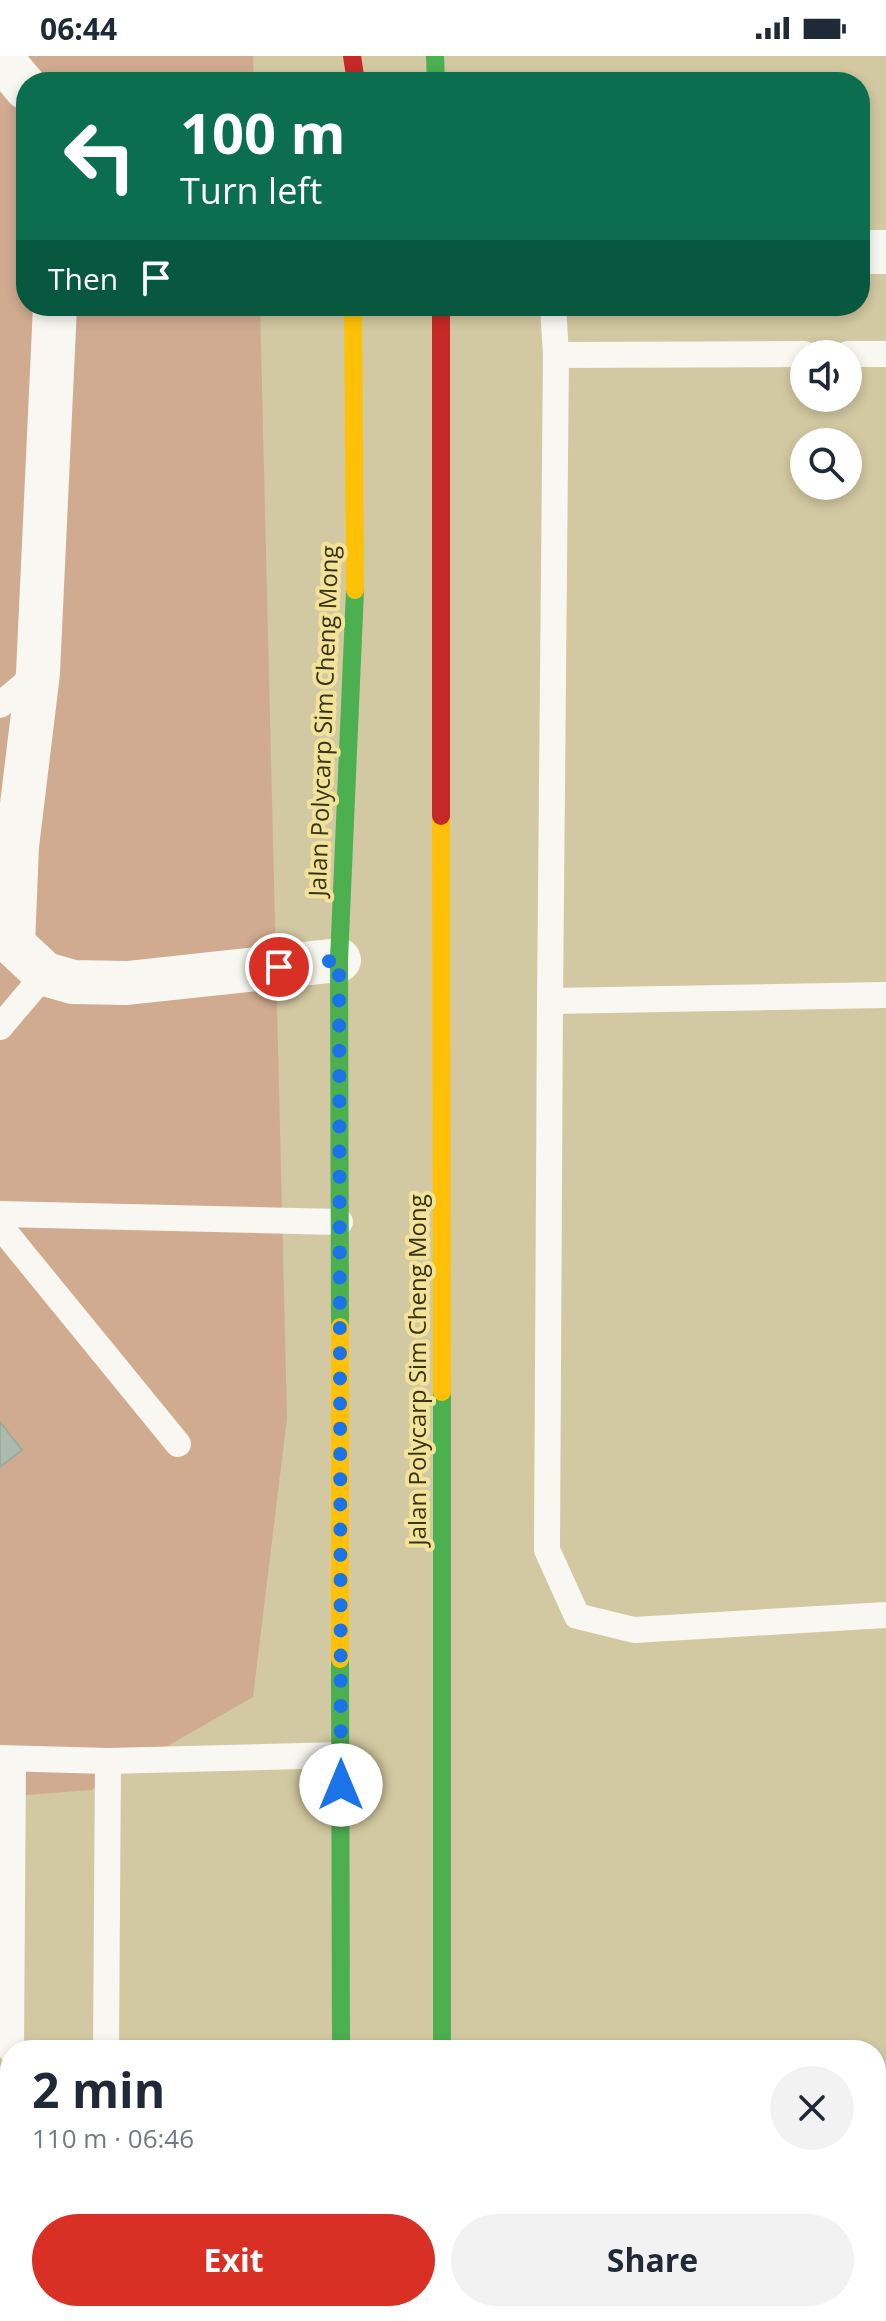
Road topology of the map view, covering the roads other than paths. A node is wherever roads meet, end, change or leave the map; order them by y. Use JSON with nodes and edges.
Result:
{"nodes":[{"id":1,"x":55,"y":316,"type":"edge"},
{"id":2,"x":353,"y":316,"type":"edge"},
{"id":3,"x":441,"y":316,"type":"edge"},
{"id":4,"x":554,"y":316,"type":"edge"},
{"id":5,"x":370,"y":337,"type":"dead end"},
{"id":6,"x":790,"y":354,"type":"edge"},
{"id":7,"x":862,"y":354,"type":"edge"},
{"id":8,"x":886,"y":354,"type":"edge"},
{"id":9,"x":556,"y":355,"type":"junction"},
{"id":10,"x":355,"y":618,"type":"junction"},
{"id":11,"x":38,"y":673,"type":"junction"},
{"id":12,"x":0,"y":705,"type":"edge"},
{"id":13,"x":7,"y":951,"type":"edge"},
{"id":14,"x":339,"y":960,"type":"junction"},
{"id":15,"x":45,"y":974,"type":"junction"},
{"id":16,"x":886,"y":995,"type":"edge"},
{"id":17,"x":550,"y":1001,"type":"junction"},
{"id":18,"x":0,"y":1027,"type":"edge"},
{"id":19,"x":0,"y":1214,"type":"edge"},
{"id":20,"x":340,"y":1222,"type":"junction"},
{"id":21,"x":0,"y":1226,"type":"edge"},
{"id":22,"x":178,"y":1444,"type":"dead end"},
{"id":23,"x":886,"y":1615,"type":"edge"},
{"id":24,"x":341,"y":1755,"type":"junction"},
{"id":25,"x":7,"y":1758,"type":"edge"},
{"id":26,"x":108,"y":1761,"type":"junction"},
{"id":27,"x":11,"y":2040,"type":"edge"},
{"id":28,"x":106,"y":2040,"type":"edge"},
{"id":29,"x":341,"y":2040,"type":"edge"},
{"id":30,"x":442,"y":2040,"type":"edge"}],
"edges":[{"from":1,"to":11,"type":"street"},
{"from":2,"to":10,"type":"street","name":"Jalan Polycarp Sim Cheng Mong"},
{"from":3,"to":30,"type":"street","name":"Jalan Polycarp Sim Cheng Mong"},
{"from":4,"to":9,"type":"lane"},
{"from":5,"to":10,"type":"street"},
{"from":6,"to":9,"type":"lane"},
{"from":7,"to":8,"type":"lane"},
{"from":9,"to":17,"type":"lane"},
{"from":10,"to":14,"type":"street","name":"Jalan Polycarp Sim Cheng Mong"},
{"from":11,"to":12,"type":"lane"},
{"from":11,"to":13,"type":"street"},
{"from":13,"to":15,"type":"street"},
{"from":14,"to":15,"type":"street"},
{"from":14,"to":20,"type":"street","name":"Jalan Polycarp Sim Cheng Mong"},
{"from":15,"to":18,"type":"lane"},
{"from":16,"to":17,"type":"lane"},
{"from":17,"to":23,"type":"lane"},
{"from":19,"to":20,"type":"lane"},
{"from":20,"to":24,"type":"street","name":"Jalan Polycarp Sim Cheng Mong"},
{"from":21,"to":22,"type":"lane"},
{"from":24,"to":26,"type":"lane"},
{"from":24,"to":29,"type":"street","name":"Jalan Polycarp Sim Cheng Mong"},
{"from":25,"to":26,"type":"lane"},
{"from":25,"to":27,"type":"lane"},
{"from":26,"to":28,"type":"lane"}]}
